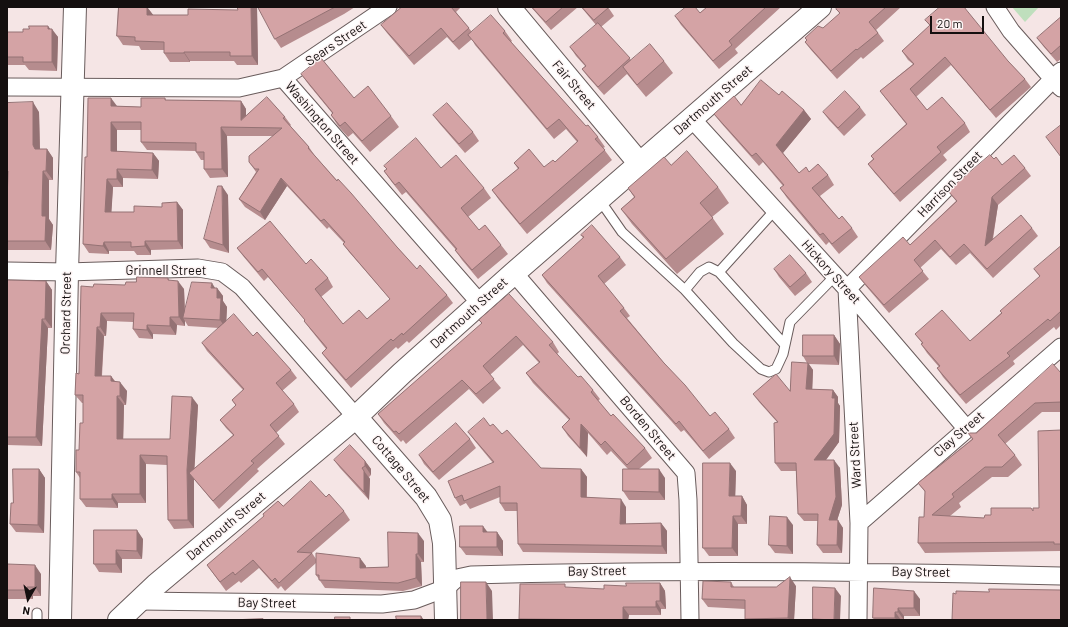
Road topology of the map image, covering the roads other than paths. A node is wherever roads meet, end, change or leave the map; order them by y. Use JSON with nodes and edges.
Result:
{"nodes":[{"id":1,"x":76,"y":7,"type":"edge"},
{"id":2,"x":388,"y":7,"type":"edge"},
{"id":3,"x":509,"y":7,"type":"edge"},
{"id":4,"x":820,"y":7,"type":"edge"},
{"id":5,"x":995,"y":7,"type":"edge"},
{"id":6,"x":284,"y":78,"type":"junction"},
{"id":7,"x":1058,"y":79,"type":"edge"},
{"id":8,"x":7,"y":87,"type":"edge"},
{"id":9,"x":74,"y":87,"type":"junction"},
{"id":10,"x":692,"y":119,"type":"junction"},
{"id":11,"x":640,"y":164,"type":"junction"},
{"id":12,"x":599,"y":199,"type":"junction"},
{"id":13,"x":775,"y":210,"type":"junction"},
{"id":14,"x":7,"y":271,"type":"edge"},
{"id":15,"x":67,"y":272,"type":"junction"},
{"id":16,"x":719,"y":272,"type":"junction"},
{"id":17,"x":514,"y":273,"type":"junction"},
{"id":18,"x":835,"y":276,"type":"junction"},
{"id":19,"x":847,"y":289,"type":"junction"},
{"id":20,"x":685,"y":290,"type":"junction"},
{"id":21,"x":480,"y":303,"type":"junction"},
{"id":22,"x":785,"y":345,"type":"junction"},
{"id":23,"x":1061,"y":347,"type":"edge"},
{"id":24,"x":356,"y":417,"type":"junction"},
{"id":25,"x":966,"y":428,"type":"junction"},
{"id":26,"x":858,"y":523,"type":"junction"},
{"id":27,"x":690,"y":570,"type":"junction"},
{"id":28,"x":857,"y":571,"type":"junction"},
{"id":29,"x":1061,"y":576,"type":"edge"},
{"id":30,"x":446,"y":588,"type":"junction"},
{"id":31,"x":139,"y":601,"type":"junction"},
{"id":32,"x":60,"y":620,"type":"edge"},
{"id":33,"x":119,"y":620,"type":"edge"},
{"id":34,"x":446,"y":620,"type":"edge"},
{"id":35,"x":690,"y":620,"type":"edge"},
{"id":36,"x":858,"y":620,"type":"edge"}],
"edges":[{"from":1,"to":9,"type":"main road","name":"Orchard Street"},
{"from":2,"to":6,"type":"street","name":"Sears Street"},
{"from":3,"to":11,"type":"main road","name":"Fair Street"},
{"from":4,"to":10,"type":"main road","name":"Dartmouth Street"},
{"from":5,"to":7,"type":"street"},
{"from":6,"to":9,"type":"street","name":"Washington Street"},
{"from":6,"to":21,"type":"street","name":"Washington Street"},
{"from":7,"to":19,"type":"street","name":"Harrison Street"},
{"from":8,"to":9,"type":"street","name":"Washington Street"},
{"from":9,"to":15,"type":"main road","name":"Orchard Street"},
{"from":10,"to":11,"type":"main road","name":"Dartmouth Street"},
{"from":10,"to":13,"type":"street","name":"Hickory Street"},
{"from":11,"to":12,"type":"main road","name":"Dartmouth Street"},
{"from":12,"to":17,"type":"main road","name":"Dartmouth Street"},
{"from":12,"to":20,"type":"lane"},
{"from":13,"to":16,"type":"lane"},
{"from":13,"to":18,"type":"street","name":"Hickory Street"},
{"from":14,"to":15,"type":"street","name":"Grinnell Street"},
{"from":15,"to":24,"type":"street","name":"Grinnell Street"},
{"from":15,"to":32,"type":"main road","name":"Orchard Street"},
{"from":16,"to":20,"type":"lane"},
{"from":16,"to":22,"type":"lane"},
{"from":17,"to":21,"type":"main road","name":"Dartmouth Street"},
{"from":17,"to":27,"type":"street","name":"Borden Street"},
{"from":18,"to":19,"type":"street","name":"Hickory Street"},
{"from":18,"to":22,"type":"lane"},
{"from":19,"to":25,"type":"street","name":"Hickory Street"},
{"from":19,"to":26,"type":"street","name":"Ward Street"},
{"from":20,"to":22,"type":"lane"},
{"from":21,"to":24,"type":"main road","name":"Dartmouth Street"},
{"from":23,"to":25,"type":"street","name":"Clay Street"},
{"from":24,"to":30,"type":"main road","name":"Cottage Street"},
{"from":24,"to":31,"type":"main road","name":"Dartmouth Street"},
{"from":25,"to":26,"type":"street","name":"Clay Street"},
{"from":26,"to":28,"type":"street","name":"Ward Street"},
{"from":27,"to":28,"type":"street","name":"Bay Street"},
{"from":27,"to":30,"type":"street","name":"Bay Street"},
{"from":27,"to":35,"type":"street","name":"Borden Street"},
{"from":28,"to":29,"type":"street","name":"Bay Street"},
{"from":28,"to":36,"type":"street","name":"Ward Street"},
{"from":30,"to":31,"type":"street","name":"Bay Street"},
{"from":30,"to":34,"type":"main road","name":"Cottage Street"},
{"from":31,"to":33,"type":"main road","name":"Dartmouth Street"}]}
